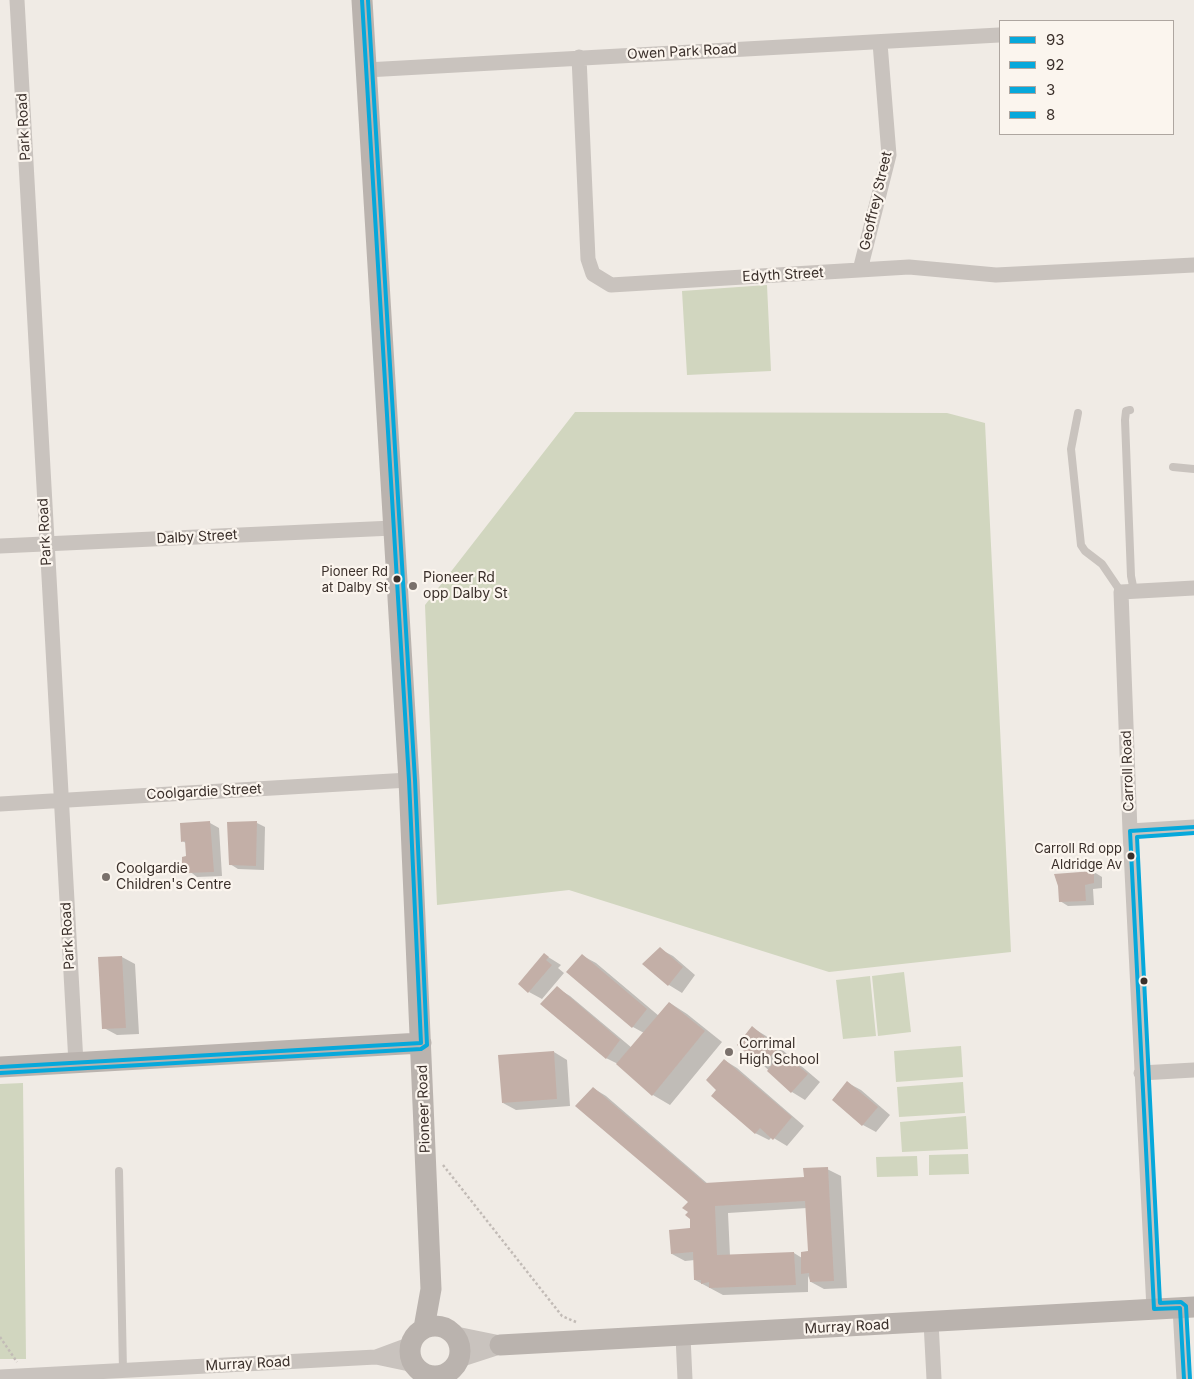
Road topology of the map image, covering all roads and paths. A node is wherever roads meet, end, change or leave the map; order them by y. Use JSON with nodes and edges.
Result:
{"nodes":[{"id":1,"x":18,"y":0,"type":"edge"},
{"id":2,"x":362,"y":0,"type":"edge"},
{"id":3,"x":999,"y":35,"type":"dead end"},
{"id":4,"x":880,"y":43,"type":"junction"},
{"id":5,"x":579,"y":57,"type":"junction"},
{"id":6,"x":366,"y":70,"type":"junction"},
{"id":7,"x":1194,"y":265,"type":"edge"},
{"id":8,"x":860,"y":270,"type":"junction"},
{"id":9,"x":1130,"y":410,"type":"dead end"},
{"id":10,"x":1078,"y":413,"type":"dead end"},
{"id":11,"x":1172,"y":467,"type":"dead end"},
{"id":12,"x":1194,"y":469,"type":"edge"},
{"id":13,"x":393,"y":528,"type":"junction"},
{"id":14,"x":46,"y":543,"type":"junction"},
{"id":15,"x":0,"y":546,"type":"edge"},
{"id":16,"x":1194,"y":588,"type":"edge"},
{"id":17,"x":1128,"y":592,"type":"junction"},
{"id":18,"x":409,"y":780,"type":"junction"},
{"id":19,"x":60,"y":800,"type":"junction"},
{"id":20,"x":0,"y":804,"type":"edge"},
{"id":21,"x":1194,"y":827,"type":"edge"},
{"id":22,"x":1130,"y":830,"type":"junction"},
{"id":23,"x":422,"y":1043,"type":"junction"},
{"id":24,"x":76,"y":1063,"type":"junction"},
{"id":25,"x":0,"y":1067,"type":"edge"},
{"id":26,"x":1194,"y":1070,"type":"edge"},
{"id":27,"x":1141,"y":1073,"type":"junction"},
{"id":28,"x":425,"y":1143,"type":"junction"},
{"id":29,"x":119,"y":1171,"type":"dead end"},
{"id":30,"x":431,"y":1289,"type":"junction"},
{"id":31,"x":1187,"y":1308,"type":"edge"},
{"id":32,"x":1154,"y":1310,"type":"junction"},
{"id":33,"x":931,"y":1322,"type":"junction"},
{"id":34,"x":578,"y":1323,"type":"dead end"},
{"id":35,"x":424,"y":1328,"type":"junction"},
{"id":36,"x":451,"y":1332,"type":"junction"},
{"id":37,"x":683,"y":1336,"type":"junction"},
{"id":38,"x":0,"y":1338,"type":"edge"},
{"id":39,"x":500,"y":1345,"type":"junction"},
{"id":40,"x":434,"y":1368,"type":"edge"},
{"id":41,"x":123,"y":1371,"type":"junction"},
{"id":42,"x":26,"y":1376,"type":"junction"},
{"id":43,"x":0,"y":1377,"type":"edge"},
{"id":44,"x":685,"y":1379,"type":"edge"},
{"id":45,"x":934,"y":1379,"type":"edge"},
{"id":46,"x":1184,"y":1379,"type":"edge"}],
"edges":[{"from":1,"to":14,"type":"street","name":"Park Road"},
{"from":2,"to":6,"type":"main road","name":"Pioneer Road"},
{"from":3,"to":4,"type":"street","name":"Owen Park Road"},
{"from":4,"to":5,"type":"street","name":"Owen Park Road"},
{"from":4,"to":8,"type":"street","name":"Geoffrey Street"},
{"from":5,"to":6,"type":"street","name":"Owen Park Road"},
{"from":5,"to":8,"type":"street","name":"Edyth Street"},
{"from":6,"to":13,"type":"main road","name":"Pioneer Road"},
{"from":7,"to":8,"type":"street","name":"Edyth Street"},
{"from":9,"to":17,"type":"lane"},
{"from":10,"to":17,"type":"lane"},
{"from":11,"to":12,"type":"lane"},
{"from":13,"to":14,"type":"street","name":"Dalby Street"},
{"from":13,"to":18,"type":"main road","name":"Pioneer Road"},
{"from":14,"to":15,"type":"street","name":"Dalby Street"},
{"from":14,"to":19,"type":"street","name":"Park Road"},
{"from":16,"to":17,"type":"street"},
{"from":17,"to":22,"type":"street","name":"Carroll Road"},
{"from":18,"to":19,"type":"street","name":"Coolgardie Street"},
{"from":18,"to":23,"type":"main road","name":"Pioneer Road"},
{"from":19,"to":20,"type":"street","name":"Coolgardie Street"},
{"from":19,"to":24,"type":"street","name":"Park Road"},
{"from":21,"to":22,"type":"street"},
{"from":22,"to":27,"type":"street","name":"Carroll Road"},
{"from":23,"to":24,"type":"main road"},
{"from":23,"to":28,"type":"main road","name":"Pioneer Road"},
{"from":24,"to":25,"type":"main road"},
{"from":26,"to":27,"type":"street"},
{"from":27,"to":32,"type":"street","name":"Carroll Road"},
{"from":28,"to":30,"type":"main road","name":"Pioneer Road"},
{"from":28,"to":34,"type":"path"},
{"from":29,"to":41,"type":"lane"},
{"from":30,"to":35,"type":"main road","name":"Pioneer Road"},
{"from":30,"to":36,"type":"main road","name":"Pioneer Road"},
{"from":31,"to":32,"type":"main road","name":"Murray Road"},
{"from":31,"to":46,"type":"street"},
{"from":32,"to":33,"type":"main road","name":"Murray Road"},
{"from":33,"to":37,"type":"main road","name":"Murray Road"},
{"from":33,"to":45,"type":"street"},
{"from":35,"to":36,"type":"main road"},
{"from":35,"to":40,"type":"main road"},
{"from":36,"to":39,"type":"street","name":"Murray Road"},
{"from":36,"to":40,"type":"main road","name":"Pioneer Road"},
{"from":37,"to":39,"type":"main road","name":"Murray Road"},
{"from":37,"to":44,"type":"street"},
{"from":38,"to":42,"type":"path"},
{"from":39,"to":40,"type":"street","name":"Murray Road"},
{"from":40,"to":41,"type":"street","name":"Murray Road"},
{"from":41,"to":42,"type":"street","name":"Murray Road"},
{"from":42,"to":43,"type":"street","name":"Murray Road"}]}
